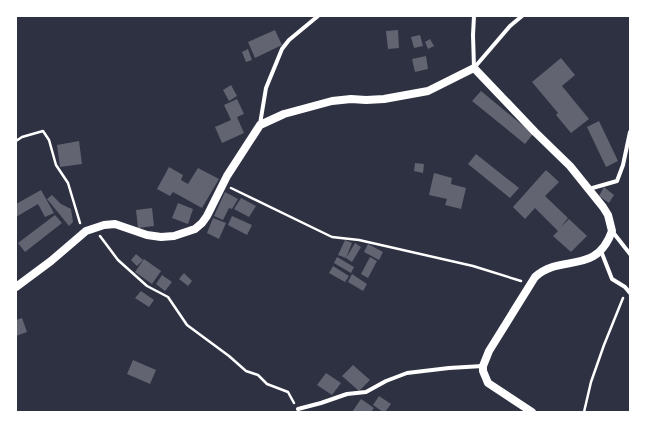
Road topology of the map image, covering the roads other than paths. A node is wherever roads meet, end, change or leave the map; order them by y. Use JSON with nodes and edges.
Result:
{"nodes":[{"id":1,"x":318,"y":16,"type":"edge"},
{"id":2,"x":474,"y":16,"type":"edge"},
{"id":3,"x":522,"y":16,"type":"edge"},
{"id":4,"x":474,"y":68,"type":"junction"},
{"id":5,"x":260,"y":124,"type":"junction"},
{"id":6,"x":630,"y":132,"type":"edge"},
{"id":7,"x":589,"y":189,"type":"junction"},
{"id":8,"x":612,"y":231,"type":"junction"},
{"id":9,"x":601,"y":251,"type":"junction"},
{"id":10,"x":630,"y":254,"type":"edge"},
{"id":11,"x":16,"y":287,"type":"edge"},
{"id":12,"x":630,"y":293,"type":"edge"},
{"id":13,"x":483,"y":366,"type":"junction"},
{"id":14,"x":298,"y":409,"type":"road end"},
{"id":15,"x":532,"y":412,"type":"edge"}],
"edges":[{"from":1,"to":5,"type":"street"},
{"from":2,"to":4,"type":"street"},
{"from":3,"to":4,"type":"street"},
{"from":4,"to":5,"type":"main road"},
{"from":4,"to":7,"type":"main road"},
{"from":5,"to":11,"type":"main road"},
{"from":6,"to":7,"type":"street"},
{"from":7,"to":8,"type":"main road"},
{"from":8,"to":9,"type":"main road"},
{"from":8,"to":10,"type":"street"},
{"from":9,"to":12,"type":"street"},
{"from":9,"to":13,"type":"main road"},
{"from":13,"to":14,"type":"street"},
{"from":13,"to":15,"type":"main road"}]}
